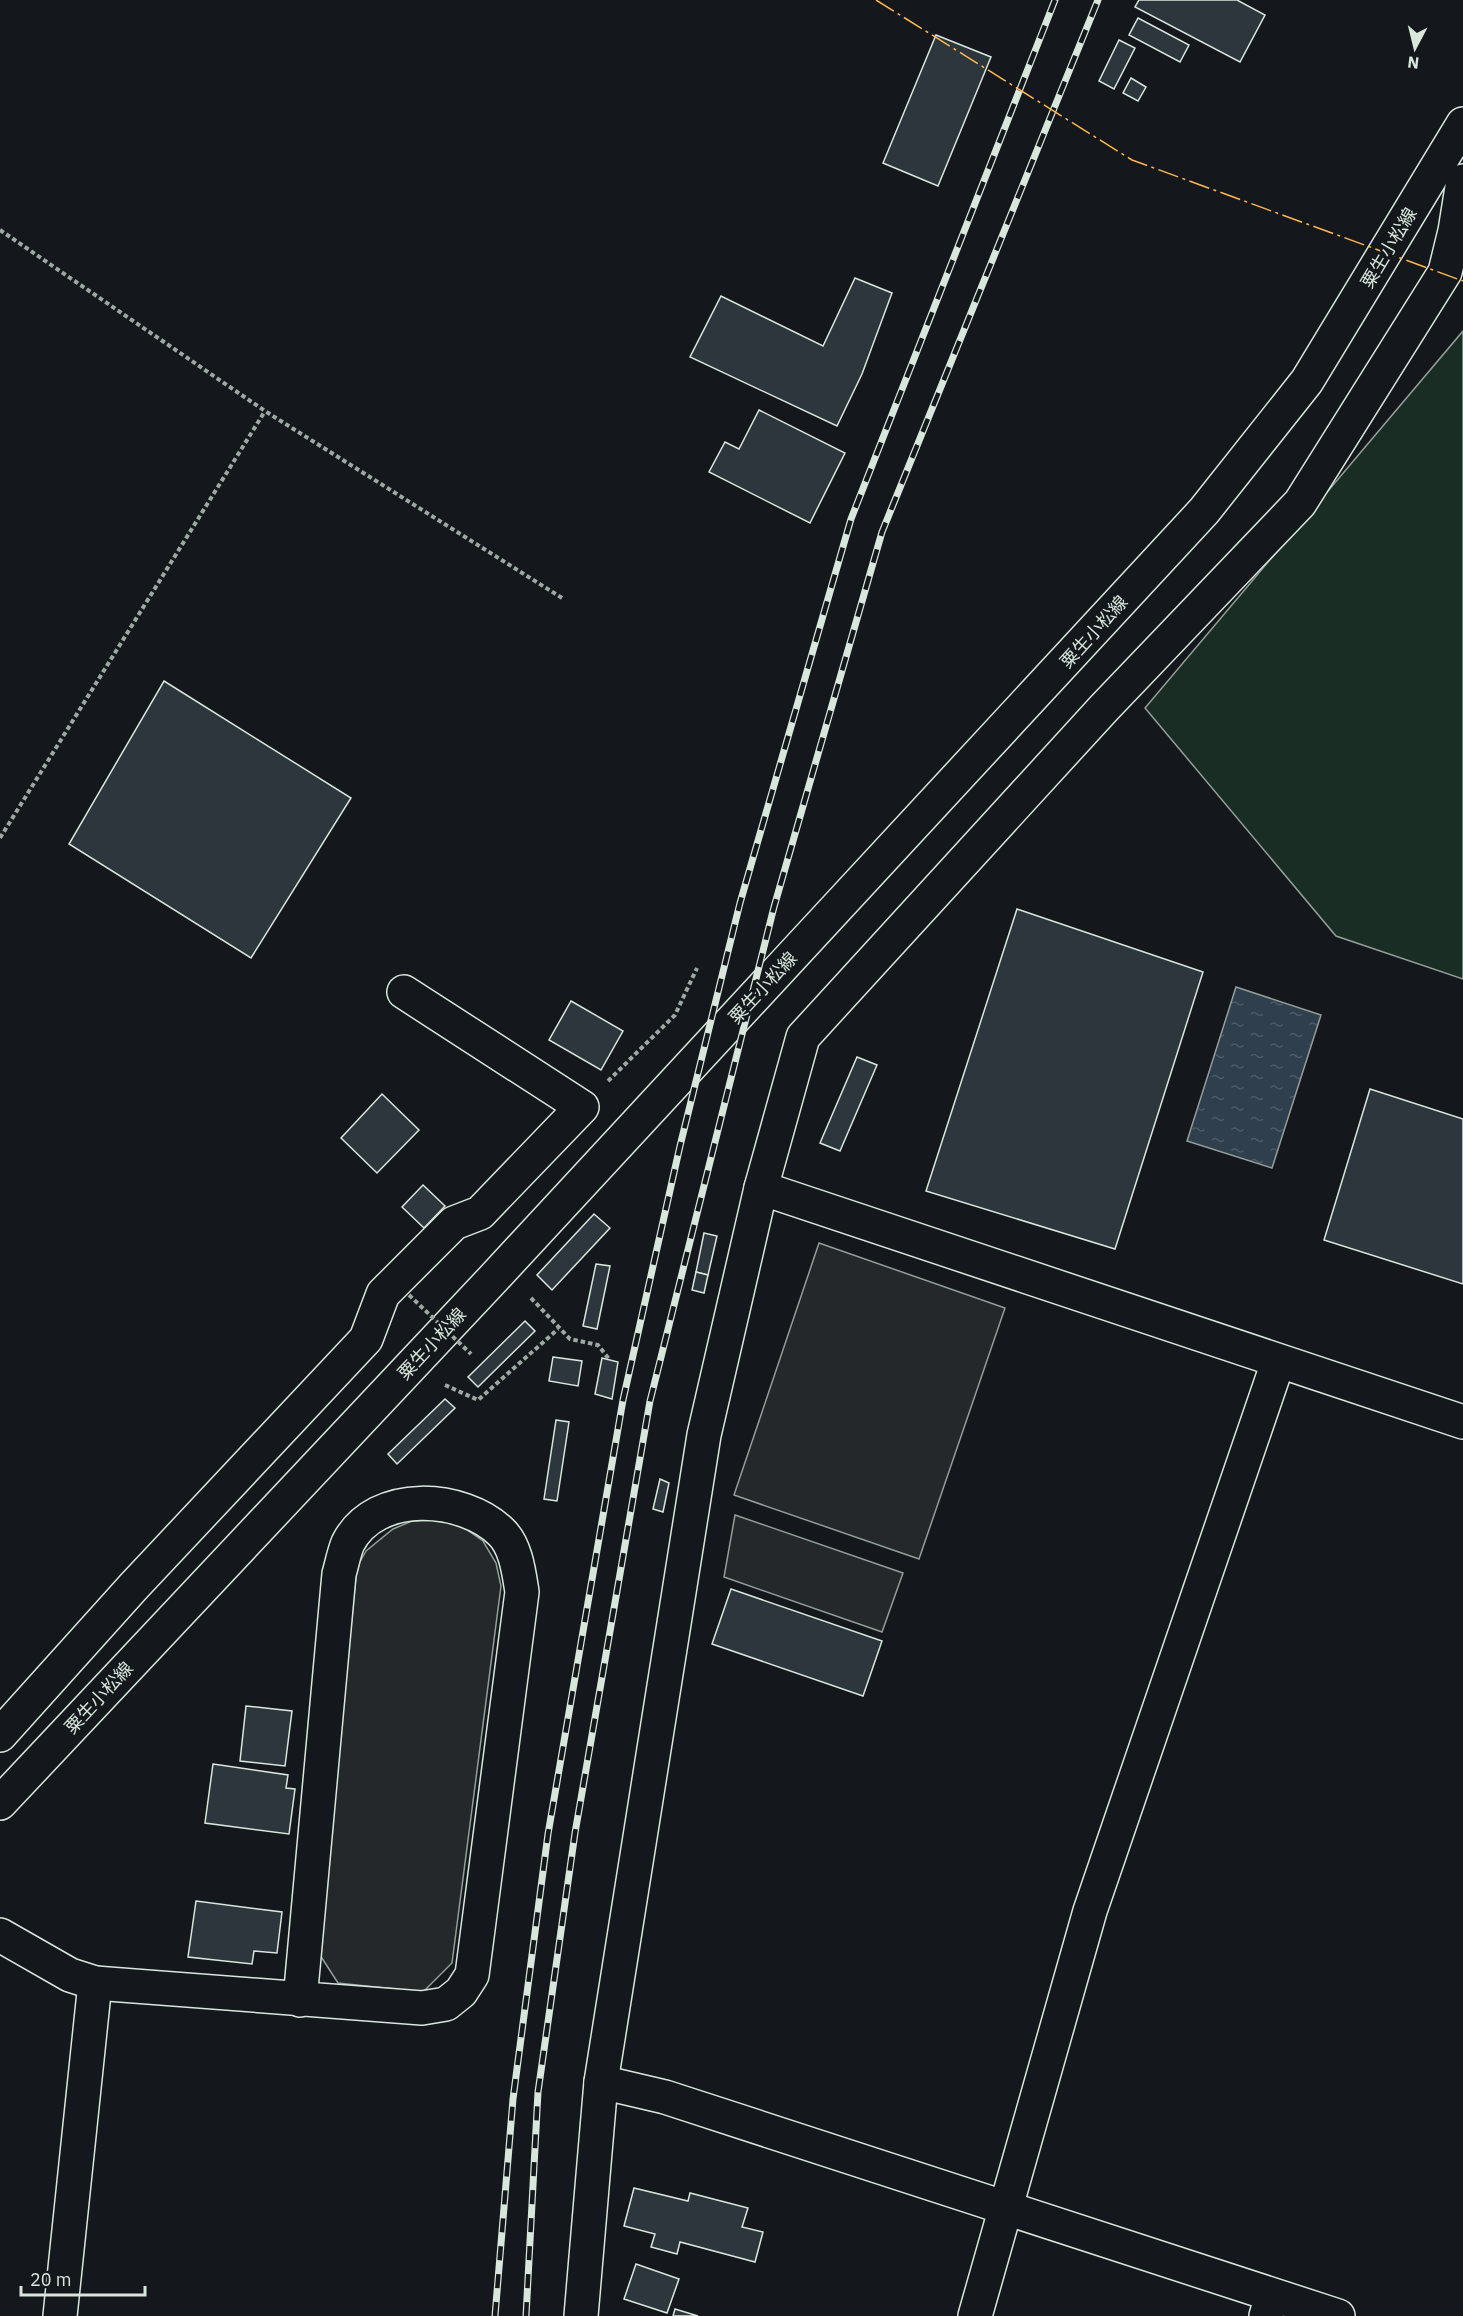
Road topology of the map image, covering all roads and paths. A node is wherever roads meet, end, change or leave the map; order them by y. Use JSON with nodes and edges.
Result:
{"nodes":[{"id":1,"x":1463,"y":124,"type":"edge"},
{"id":2,"x":1463,"y":182,"type":"edge"},
{"id":3,"x":0,"y":230,"type":"edge"},
{"id":4,"x":1454,"y":273,"type":"edge"},
{"id":5,"x":265,"y":411,"type":"junction"},
{"id":6,"x":562,"y":598,"type":"dead end"},
{"id":7,"x":0,"y":838,"type":"edge"},
{"id":8,"x":698,"y":968,"type":"dead end"},
{"id":9,"x":404,"y":992,"type":"dead end"},
{"id":10,"x":582,"y":1107,"type":"junction"},
{"id":11,"x":760,"y":1188,"type":"junction"},
{"id":12,"x":409,"y":1295,"type":"dead end"},
{"id":13,"x":531,"y":1298,"type":"dead end"},
{"id":14,"x":471,"y":1354,"type":"dead end"},
{"id":15,"x":609,"y":1359,"type":"dead end"},
{"id":16,"x":1278,"y":1362,"type":"junction"},
{"id":17,"x":1463,"y":1422,"type":"edge"},
{"id":18,"x":0,"y":1735,"type":"edge"},
{"id":19,"x":0,"y":1803,"type":"edge"},
{"id":20,"x":0,"y":1935,"type":"edge"},
{"id":21,"x":95,"y":1983,"type":"junction"},
{"id":22,"x":300,"y":2000,"type":"junction"},
{"id":23,"x":601,"y":2082,"type":"junction"},
{"id":24,"x":1005,"y":2207,"type":"junction"},
{"id":25,"x":1269,"y":2306,"type":"edge"},
{"id":26,"x":60,"y":2316,"type":"edge"},
{"id":27,"x":581,"y":2316,"type":"edge"},
{"id":28,"x":975,"y":2316,"type":"edge"},
{"id":29,"x":1338,"y":2316,"type":"edge"}],
"edges":[{"from":1,"to":19,"type":"street","name":"粟生小松線"},
{"from":2,"to":4,"type":"street"},
{"from":3,"to":5,"type":"path"},
{"from":4,"to":11,"type":"street"},
{"from":5,"to":6,"type":"path"},
{"from":5,"to":7,"type":"path"},
{"from":8,"to":10,"type":"path"},
{"from":9,"to":10,"type":"street"},
{"from":10,"to":18,"type":"street"},
{"from":11,"to":16,"type":"street"},
{"from":11,"to":23,"type":"street"},
{"from":12,"to":14,"type":"path","bridge":true},
{"from":13,"to":15,"type":"path"},
{"from":16,"to":17,"type":"street"},
{"from":16,"to":24,"type":"street"},
{"from":20,"to":21,"type":"street"},
{"from":21,"to":22,"type":"street"},
{"from":21,"to":26,"type":"street"},
{"from":22,"to":22,"type":"street"},
{"from":23,"to":24,"type":"street"},
{"from":23,"to":27,"type":"street"},
{"from":24,"to":25,"type":"street"},
{"from":24,"to":28,"type":"street"},
{"from":25,"to":29,"type":"street"}]}
